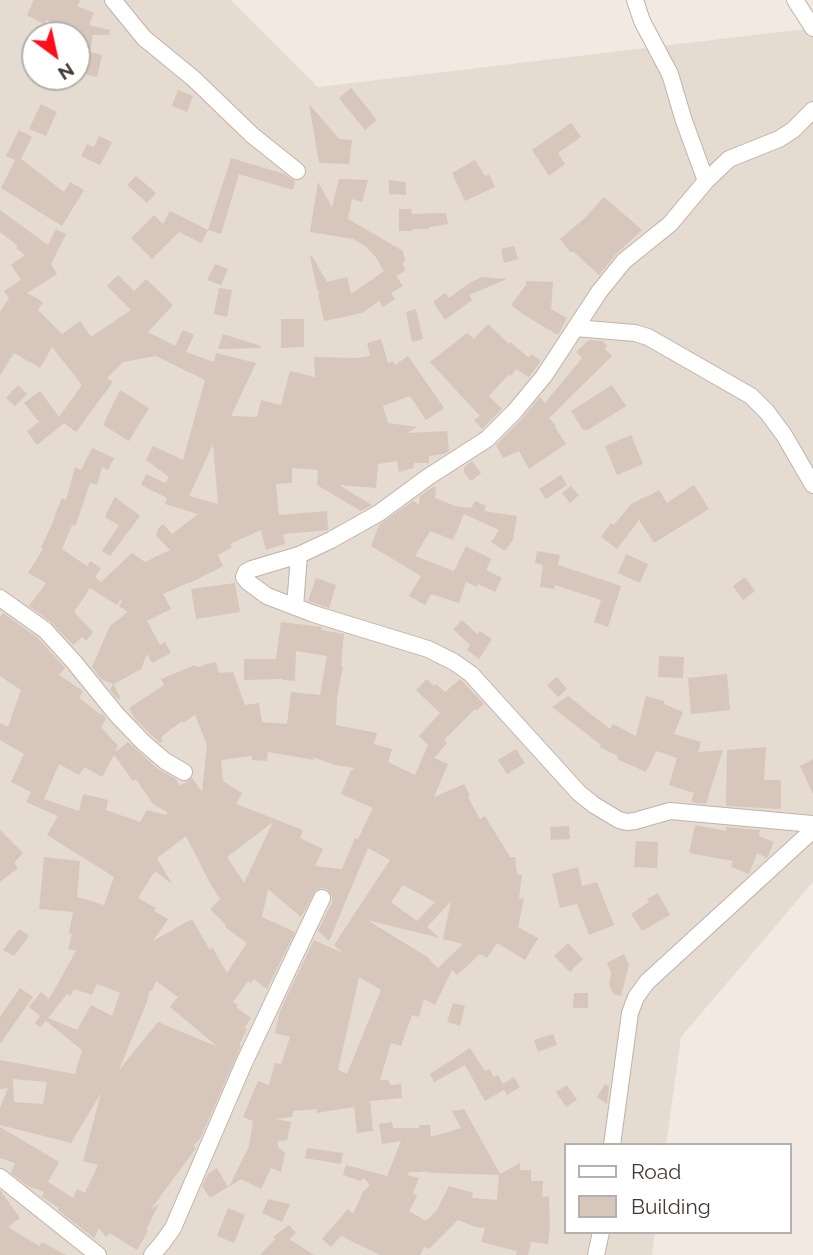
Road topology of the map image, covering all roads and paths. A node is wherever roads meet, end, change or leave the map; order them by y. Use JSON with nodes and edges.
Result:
{"nodes":[{"id":1,"x":113,"y":0,"type":"edge"},
{"id":2,"x":635,"y":0,"type":"edge"},
{"id":3,"x":795,"y":0,"type":"edge"},
{"id":4,"x":813,"y":28,"type":"edge"},
{"id":5,"x":813,"y":110,"type":"edge"},
{"id":6,"x":297,"y":171,"type":"dead end"},
{"id":7,"x":706,"y":181,"type":"junction"},
{"id":8,"x":575,"y":328,"type":"junction"},
{"id":9,"x":813,"y":485,"type":"edge"},
{"id":10,"x":299,"y":555,"type":"junction"},
{"id":11,"x":0,"y":598,"type":"edge"},
{"id":12,"x":295,"y":607,"type":"junction"},
{"id":13,"x":184,"y":772,"type":"dead end"},
{"id":14,"x":813,"y":827,"type":"edge"},
{"id":15,"x":321,"y":898,"type":"dead end"},
{"id":16,"x":612,"y":1143,"type":"edge"},
{"id":17,"x":0,"y":1177,"type":"edge"},
{"id":18,"x":601,"y":1234,"type":"edge"},
{"id":19,"x":98,"y":1255,"type":"edge"},
{"id":20,"x":152,"y":1255,"type":"edge"},
{"id":21,"x":596,"y":1255,"type":"edge"}],
"edges":[{"from":1,"to":6,"type":"street"},
{"from":2,"to":7,"type":"street"},
{"from":3,"to":4,"type":"street"},
{"from":5,"to":7,"type":"street"},
{"from":7,"to":8,"type":"street"},
{"from":8,"to":9,"type":"street"},
{"from":8,"to":10,"type":"street"},
{"from":10,"to":12,"type":"street"},
{"from":10,"to":12,"type":"street"},
{"from":11,"to":13,"type":"street"},
{"from":12,"to":14,"type":"street"},
{"from":14,"to":16,"type":"street"},
{"from":15,"to":20,"type":"street"},
{"from":17,"to":19,"type":"street"},
{"from":18,"to":21,"type":"street"}]}
